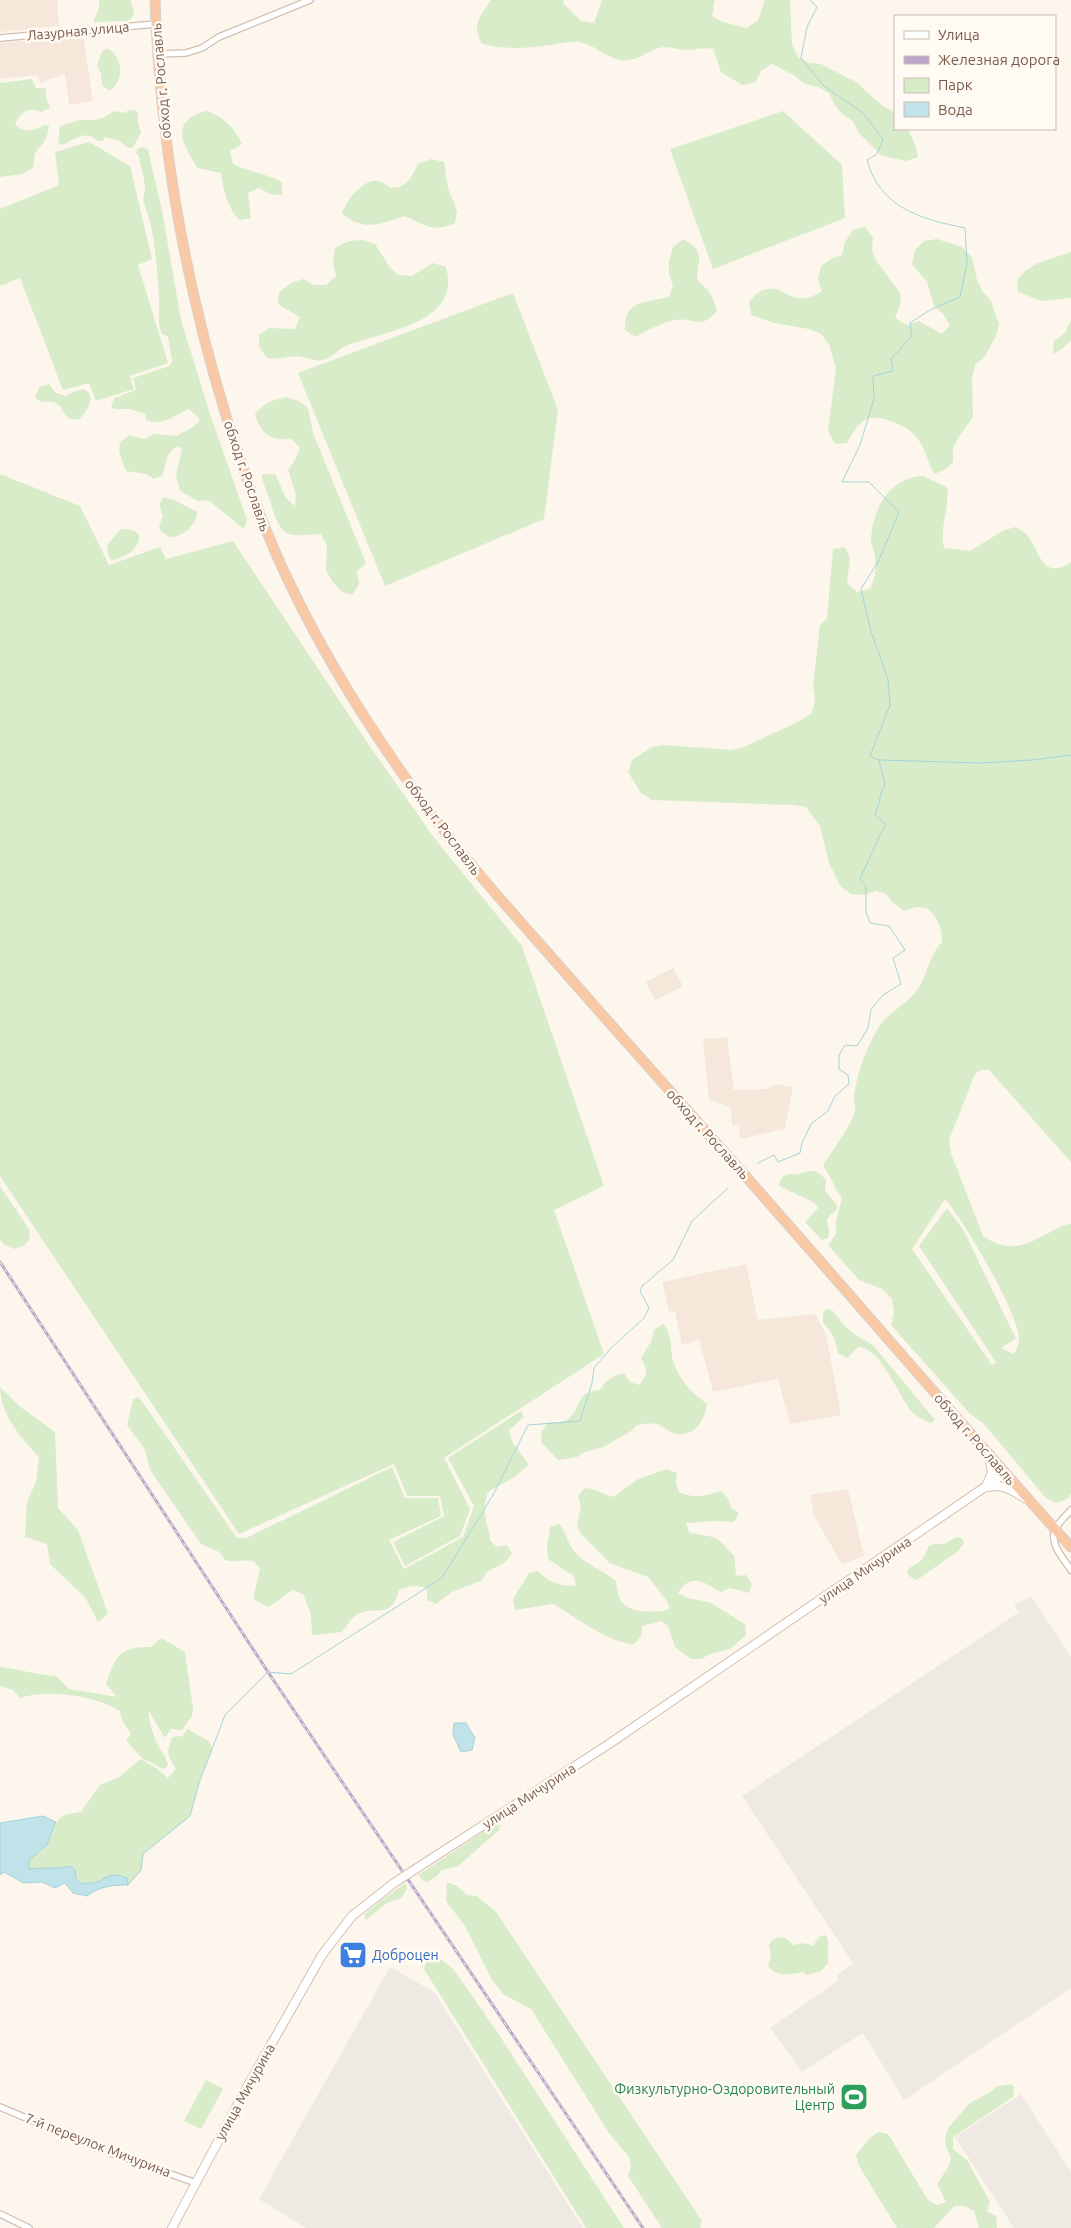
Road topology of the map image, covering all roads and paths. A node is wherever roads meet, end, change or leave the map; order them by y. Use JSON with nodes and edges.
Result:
{"nodes":[{"id":1,"x":155,"y":0,"type":"edge"},
{"id":2,"x":310,"y":0,"type":"edge"},
{"id":3,"x":156,"y":24,"type":"junction"},
{"id":4,"x":0,"y":38,"type":"edge"},
{"id":5,"x":157,"y":54,"type":"junction"},
{"id":6,"x":990,"y":1456,"type":"junction"},
{"id":7,"x":1004,"y":1474,"type":"junction"},
{"id":8,"x":984,"y":1488,"type":"junction"},
{"id":9,"x":1028,"y":1500,"type":"junction"},
{"id":10,"x":1071,"y":1510,"type":"edge"},
{"id":11,"x":1055,"y":1529,"type":"junction"},
{"id":12,"x":1071,"y":1547,"type":"edge"},
{"id":13,"x":1071,"y":1570,"type":"edge"},
{"id":14,"x":0,"y":2107,"type":"edge"},
{"id":15,"x":196,"y":2183,"type":"junction"},
{"id":16,"x":0,"y":2214,"type":"edge"},
{"id":17,"x":29,"y":2228,"type":"edge"},
{"id":18,"x":172,"y":2228,"type":"edge"}],
"edges":[{"from":1,"to":3,"type":"highway","name":"обход г. Рославль"},
{"from":2,"to":5,"type":"street"},
{"from":3,"to":4,"type":"street","name":"Лазурная улица"},
{"from":3,"to":5,"type":"highway","name":"обход г. Рославль"},
{"from":5,"to":6,"type":"highway","name":"обход г. Рославль"},
{"from":6,"to":7,"type":"highway","name":"обход г. Рославль"},
{"from":6,"to":8,"type":"main road"},
{"from":7,"to":8,"type":"main road","name":"улица Мичурина"},
{"from":7,"to":9,"type":"highway","name":"обход г. Рославль"},
{"from":8,"to":9,"type":"main road"},
{"from":8,"to":15,"type":"main road","name":"улица Мичурина","bridge":true},
{"from":9,"to":11,"type":"highway","name":"обход г. Рославль"},
{"from":10,"to":11,"type":"street"},
{"from":11,"to":12,"type":"highway","name":"обход г. Рославль"},
{"from":11,"to":13,"type":"street"},
{"from":14,"to":15,"type":"street","name":"7-й переулок Мичурина"},
{"from":15,"to":18,"type":"main road","name":"улица Мичурина"},
{"from":16,"to":17,"type":"street"}]}
